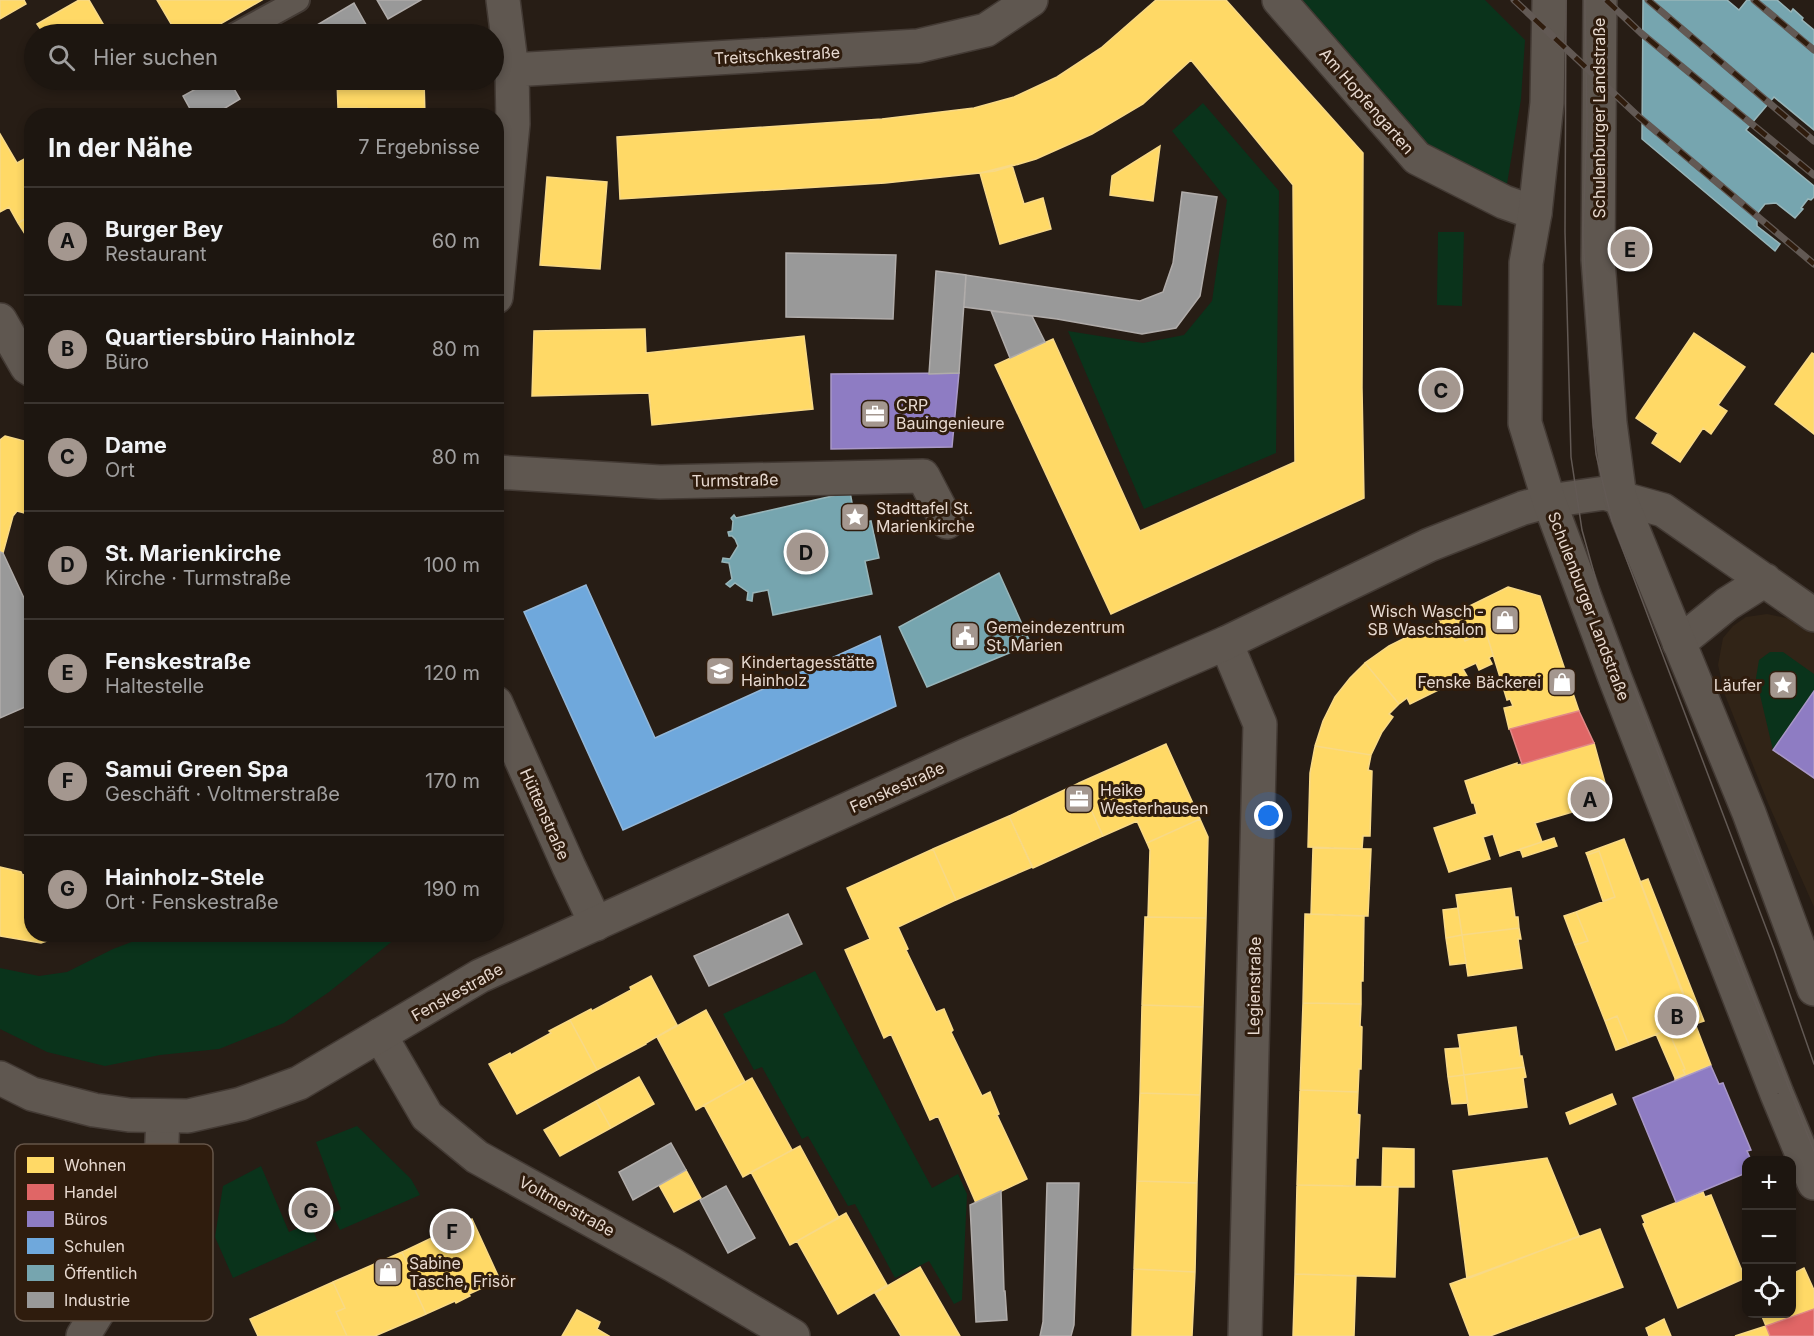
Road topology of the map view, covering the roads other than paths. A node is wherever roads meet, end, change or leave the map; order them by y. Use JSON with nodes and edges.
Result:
{"nodes":[{"id":1,"x":298,"y":0,"type":"edge"},
{"id":2,"x":503,"y":0,"type":"edge"},
{"id":3,"x":1031,"y":0,"type":"edge"},
{"id":4,"x":1279,"y":0,"type":"edge"},
{"id":5,"x":1549,"y":0,"type":"edge"},
{"id":6,"x":1600,"y":0,"type":"edge"},
{"id":7,"x":254,"y":24,"type":"edge"},
{"id":8,"x":512,"y":70,"type":"junction"},
{"id":9,"x":1535,"y":213,"type":"junction"},
{"id":10,"x":504,"y":216,"type":"edge"},
{"id":11,"x":0,"y":320,"type":"edge"},
{"id":12,"x":24,"y":362,"type":"edge"},
{"id":13,"x":504,"y":472,"type":"edge"},
{"id":14,"x":1620,"y":498,"type":"junction"},
{"id":15,"x":1549,"y":501,"type":"junction"},
{"id":16,"x":947,"y":522,"type":"dead end"},
{"id":17,"x":1765,"y":580,"type":"junction"},
{"id":18,"x":1814,"y":615,"type":"edge"},
{"id":19,"x":1226,"y":643,"type":"junction"},
{"id":20,"x":1679,"y":643,"type":"junction"},
{"id":21,"x":504,"y":721,"type":"edge"},
{"id":22,"x":596,"y":924,"type":"junction"},
{"id":23,"x":1814,"y":989,"type":"edge"},
{"id":24,"x":380,"y":1035,"type":"junction"},
{"id":25,"x":0,"y":1078,"type":"edge"},
{"id":26,"x":176,"y":1116,"type":"junction"},
{"id":27,"x":167,"y":1144,"type":"edge"},
{"id":28,"x":1814,"y":1183,"type":"edge"},
{"id":29,"x":93,"y":1321,"type":"edge"},
{"id":30,"x":84,"y":1336,"type":"edge"},
{"id":31,"x":793,"y":1336,"type":"edge"},
{"id":32,"x":1245,"y":1336,"type":"edge"}],
"edges":[{"from":1,"to":7,"type":"lane"},
{"from":2,"to":8,"type":"street"},
{"from":3,"to":8,"type":"street","name":"Treitschkestraße"},
{"from":4,"to":9,"type":"street","name":"Am Hopfengarten"},
{"from":5,"to":9,"type":"street","name":"Schulenburger Landstraße"},
{"from":6,"to":14,"type":"street","name":"Schulenburger Landstraße"},
{"from":8,"to":10,"type":"street"},
{"from":9,"to":15,"type":"street","name":"Schulenburger Landstraße"},
{"from":11,"to":12,"type":"street"},
{"from":13,"to":16,"type":"street","name":"Turmstraße"},
{"from":14,"to":15,"type":"street","name":"Fenskestraße"},
{"from":14,"to":17,"type":"street","name":"Fenskestraße"},
{"from":14,"to":20,"type":"street","name":"Schulenburger Landstraße"},
{"from":15,"to":19,"type":"street","name":"Fenskestraße"},
{"from":15,"to":28,"type":"street","name":"Schulenburger Landstraße"},
{"from":17,"to":18,"type":"street","name":"Fenskestraße"},
{"from":17,"to":20,"type":"street"},
{"from":19,"to":22,"type":"street","name":"Fenskestraße"},
{"from":19,"to":32,"type":"street","name":"Legienstraße"},
{"from":20,"to":23,"type":"street","name":"Schulenburger Landstraße"},
{"from":21,"to":22,"type":"street","name":"Hüttenstraße"},
{"from":22,"to":24,"type":"street","name":"Fenskestraße"},
{"from":24,"to":26,"type":"street","name":"Fenskestraße"},
{"from":24,"to":31,"type":"street","name":"Voltmerstraße"},
{"from":25,"to":26,"type":"street","name":"Fenskestraße"},
{"from":26,"to":27,"type":"street"},
{"from":29,"to":30,"type":"street"}]}
